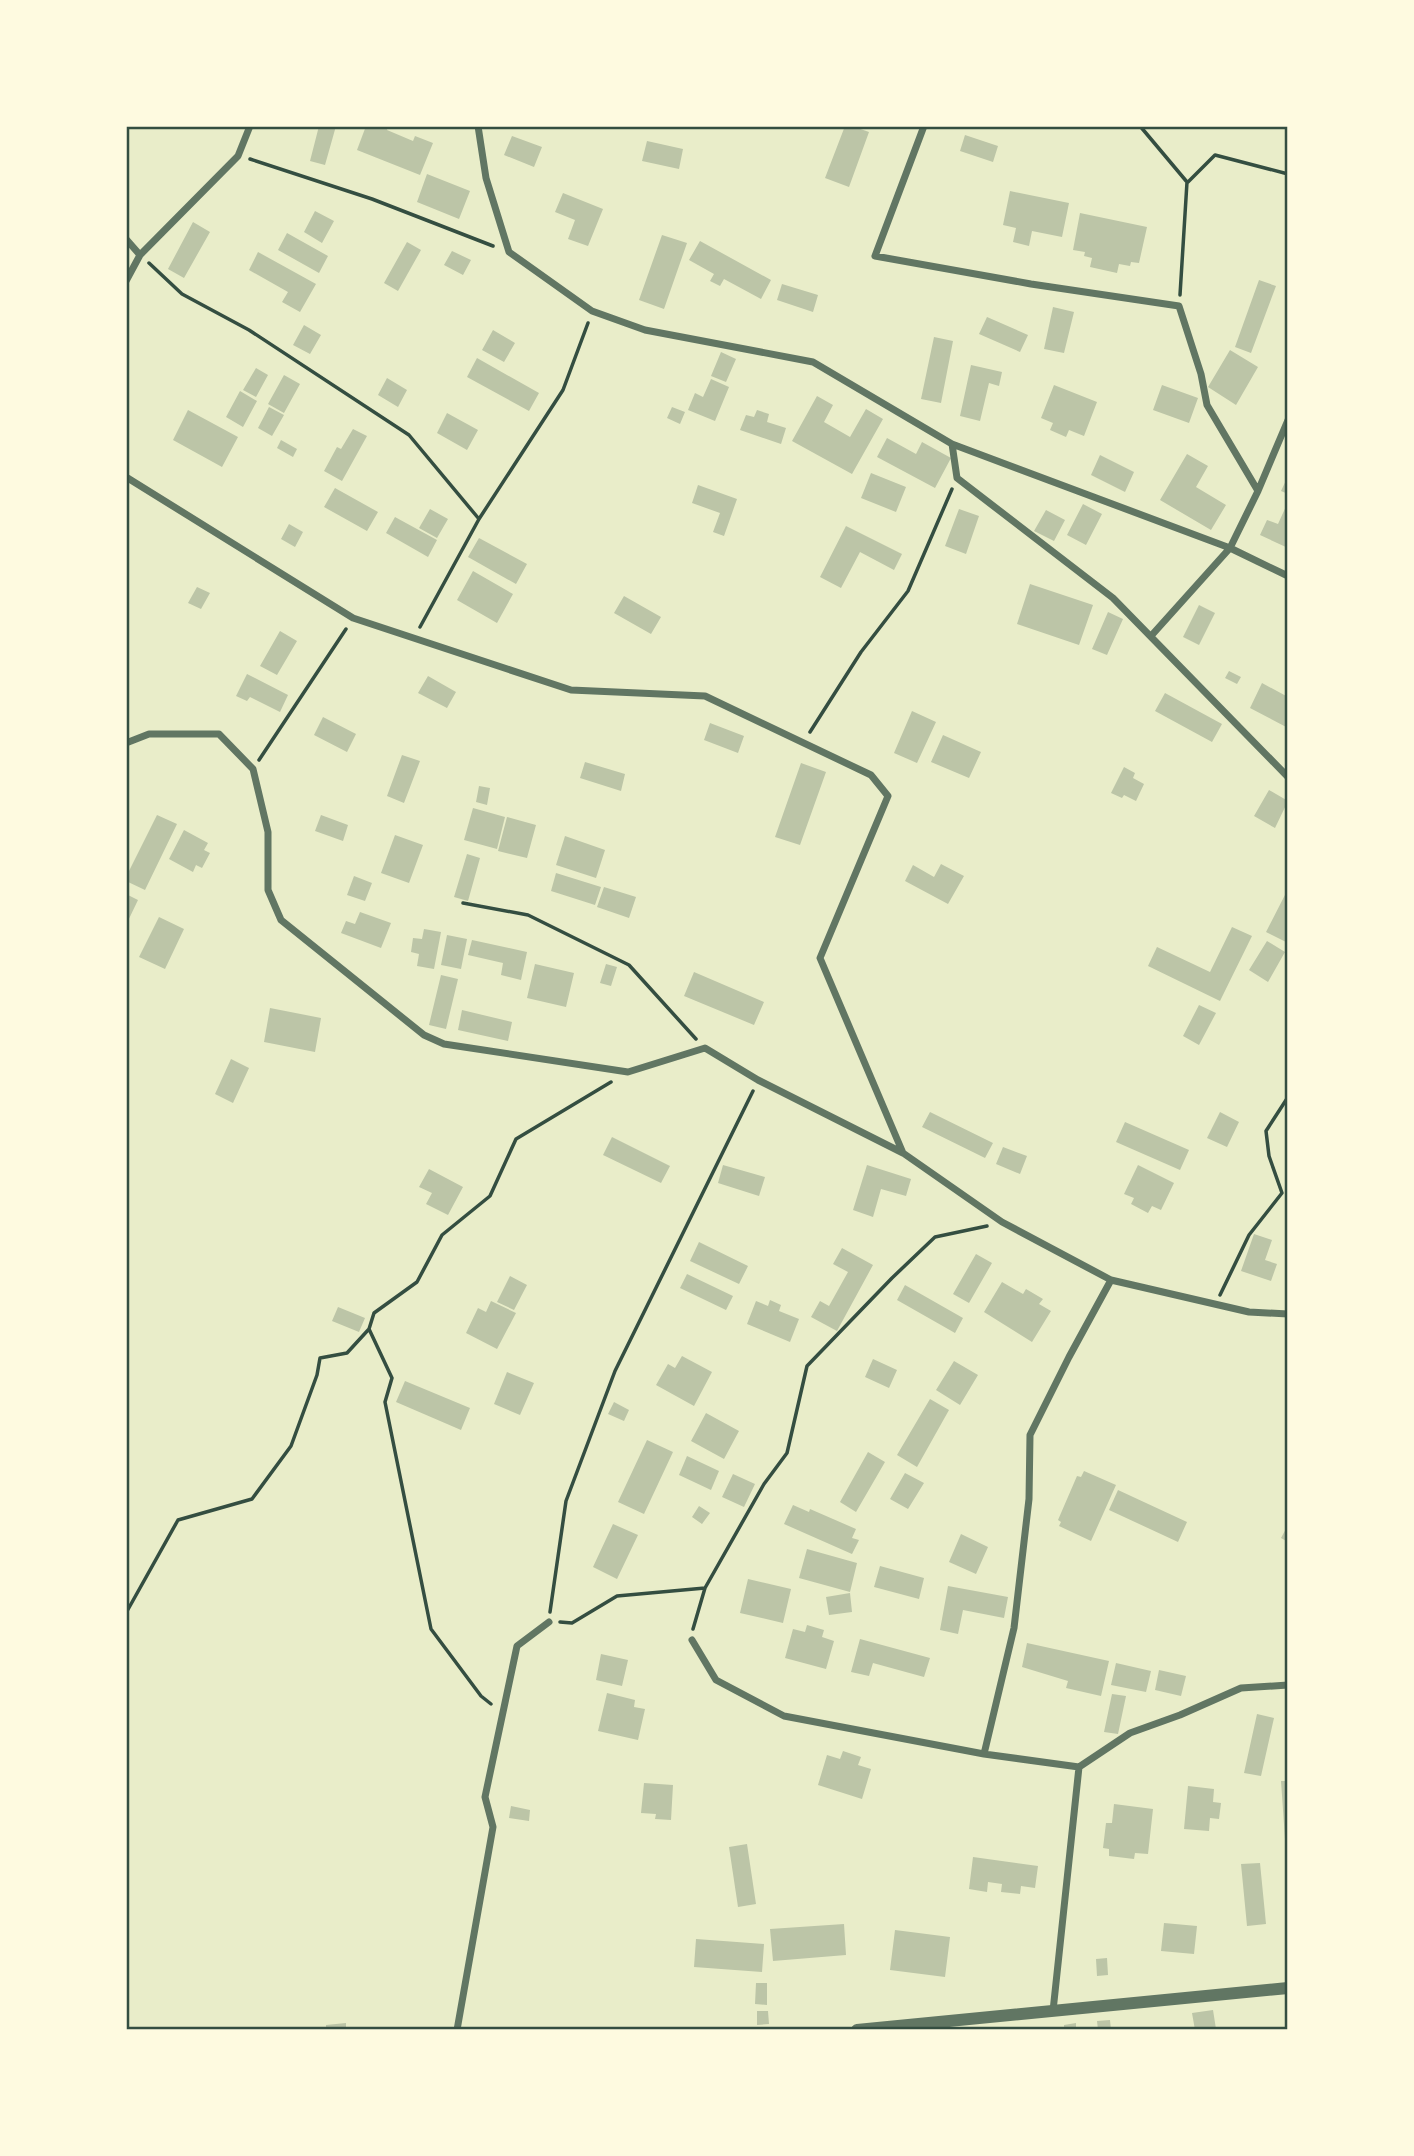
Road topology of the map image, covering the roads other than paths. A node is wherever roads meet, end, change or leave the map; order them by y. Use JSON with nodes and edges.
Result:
{"nodes":[{"id":1,"x":250,"y":126,"type":"edge"},
{"id":2,"x":478,"y":126,"type":"edge"},
{"id":3,"x":924,"y":126,"type":"edge"},
{"id":4,"x":126,"y":239,"type":"edge"},
{"id":5,"x":140,"y":255,"type":"junction"},
{"id":6,"x":126,"y":281,"type":"edge"},
{"id":7,"x":1288,"y":420,"type":"edge"},
{"id":8,"x":953,"y":444,"type":"junction"},
{"id":9,"x":126,"y":477,"type":"edge"},
{"id":10,"x":1258,"y":491,"type":"junction"},
{"id":11,"x":1230,"y":548,"type":"junction"},
{"id":12,"x":1288,"y":576,"type":"edge"},
{"id":13,"x":1151,"y":636,"type":"junction"},
{"id":14,"x":126,"y":743,"type":"edge"},
{"id":15,"x":1288,"y":777,"type":"edge"},
{"id":16,"x":903,"y":1153,"type":"junction"},
{"id":17,"x":1111,"y":1280,"type":"junction"},
{"id":18,"x":1288,"y":1314,"type":"edge"},
{"id":19,"x":549,"y":1622,"type":"road end"},
{"id":20,"x":692,"y":1640,"type":"road end"},
{"id":21,"x":1288,"y":1685,"type":"edge"},
{"id":22,"x":984,"y":1754,"type":"junction"},
{"id":23,"x":1079,"y":1767,"type":"junction"},
{"id":24,"x":1288,"y":1988,"type":"edge"},
{"id":25,"x":1053,"y":2011,"type":"junction"},
{"id":26,"x":457,"y":2030,"type":"edge"},
{"id":27,"x":857,"y":2030,"type":"edge"}],
"edges":[{"from":1,"to":5,"type":"street"},
{"from":2,"to":8,"type":"street"},
{"from":3,"to":10,"type":"street"},
{"from":4,"to":5,"type":"street"},
{"from":5,"to":6,"type":"street"},
{"from":7,"to":10,"type":"street"},
{"from":8,"to":11,"type":"street"},
{"from":8,"to":13,"type":"street"},
{"from":9,"to":16,"type":"street"},
{"from":10,"to":11,"type":"street"},
{"from":11,"to":12,"type":"street"},
{"from":11,"to":13,"type":"street"},
{"from":13,"to":15,"type":"street"},
{"from":14,"to":16,"type":"street"},
{"from":16,"to":17,"type":"street"},
{"from":17,"to":18,"type":"street"},
{"from":17,"to":22,"type":"street"},
{"from":19,"to":26,"type":"street"},
{"from":20,"to":22,"type":"street"},
{"from":21,"to":23,"type":"street"},
{"from":22,"to":23,"type":"street"},
{"from":23,"to":25,"type":"street"},
{"from":24,"to":25,"type":"street"},
{"from":25,"to":27,"type":"street"}]}
